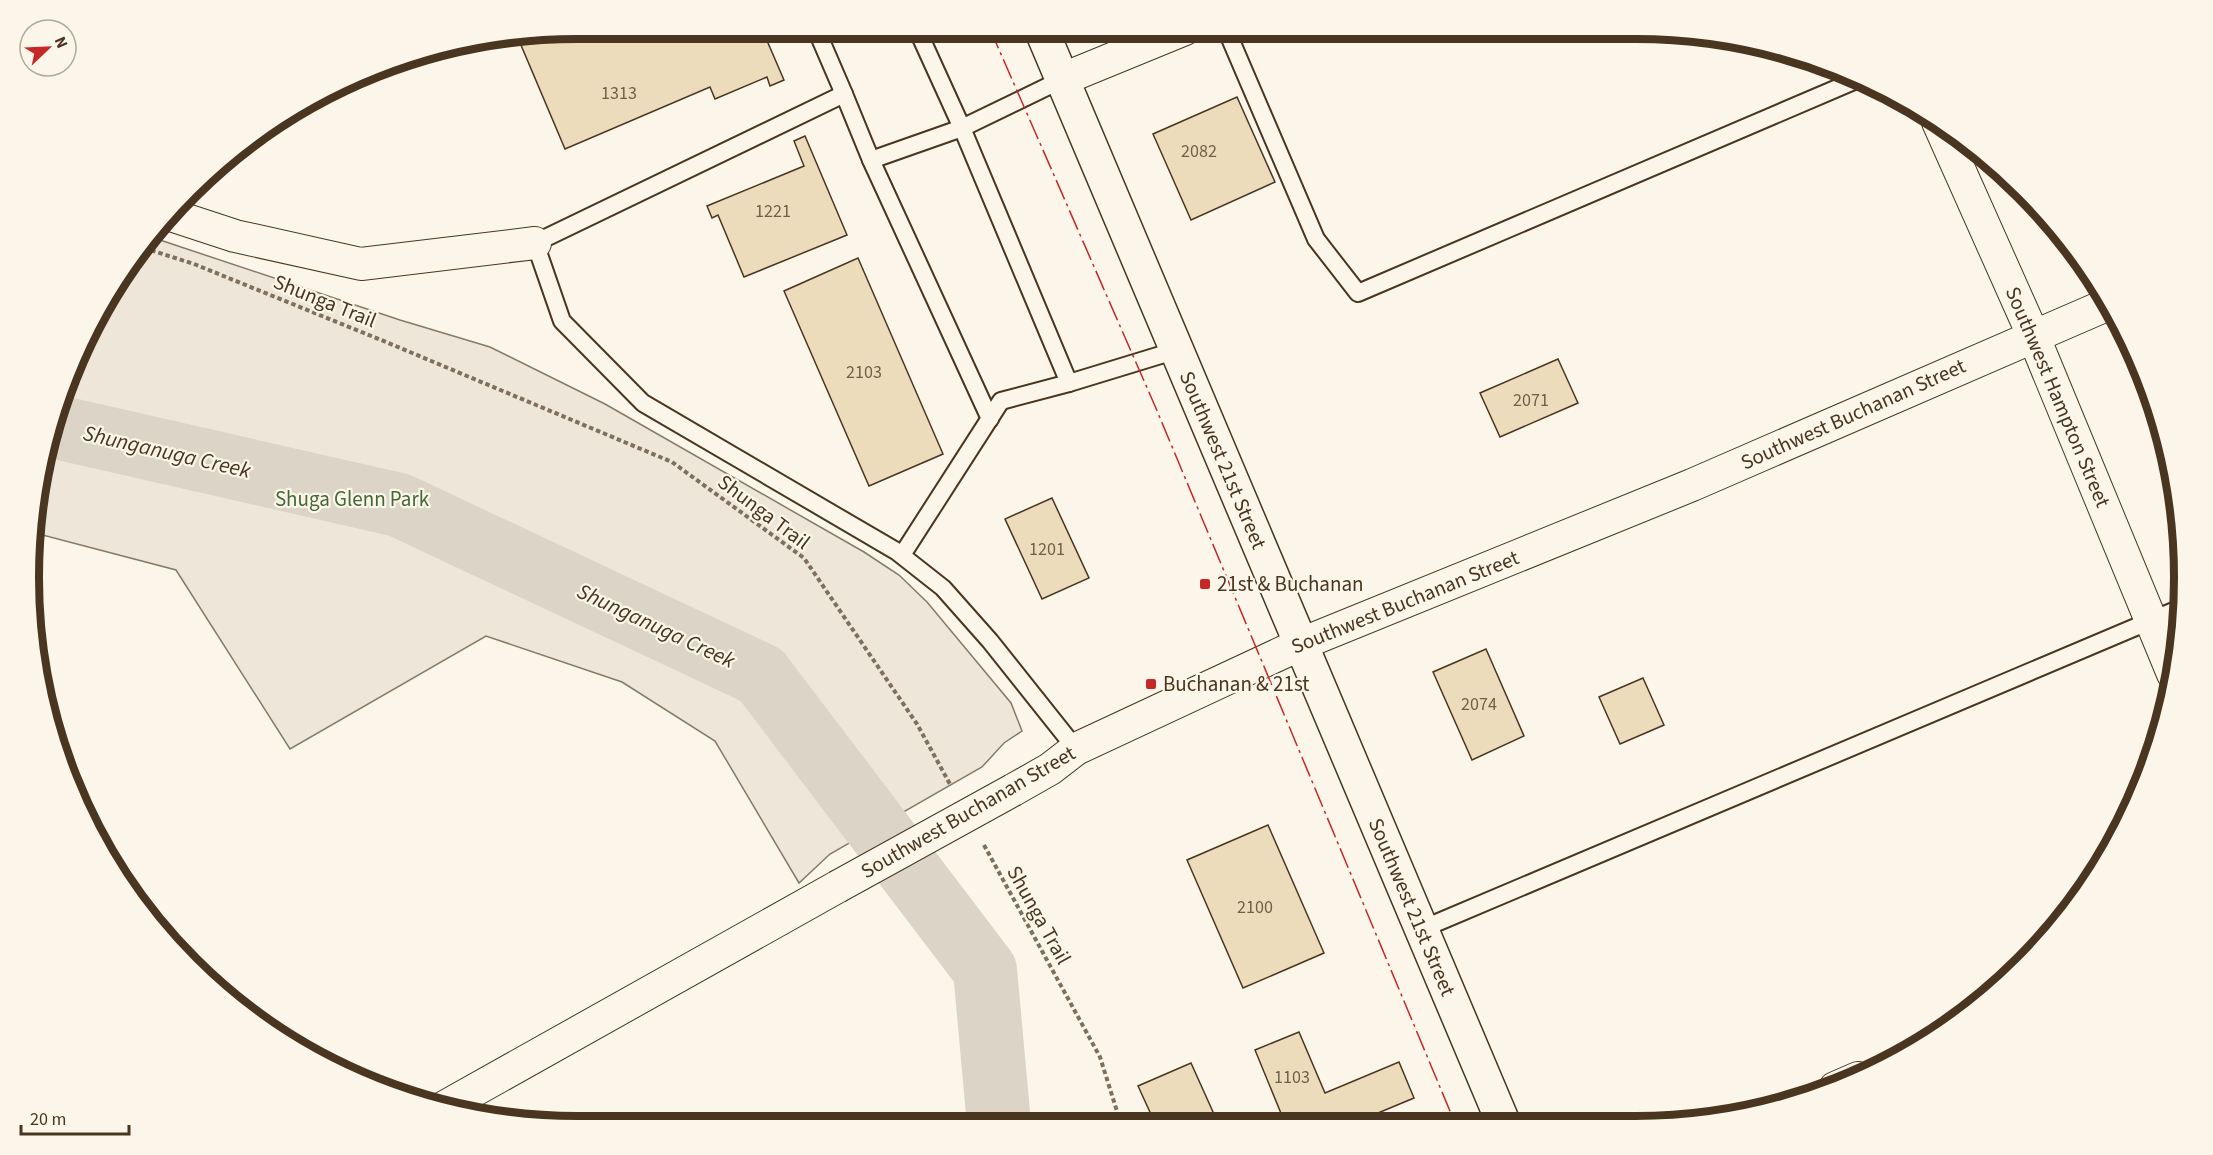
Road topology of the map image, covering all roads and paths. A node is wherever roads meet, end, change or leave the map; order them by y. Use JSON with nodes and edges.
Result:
{"nodes":[{"id":1,"x":820,"y":39,"type":"edge"},
{"id":2,"x":921,"y":39,"type":"edge"},
{"id":3,"x":1046,"y":39,"type":"edge"},
{"id":4,"x":1161,"y":39,"type":"edge"},
{"id":5,"x":1230,"y":39,"type":"edge"},
{"id":6,"x":1064,"y":79,"type":"junction"},
{"id":7,"x":1849,"y":83,"type":"edge"},
{"id":8,"x":844,"y":94,"type":"junction"},
{"id":9,"x":962,"y":128,"type":"junction"},
{"id":10,"x":1945,"y":137,"type":"edge"},
{"id":11,"x":871,"y":160,"type":"junction"},
{"id":12,"x":178,"y":217,"type":"edge"},
{"id":13,"x":535,"y":243,"type":"junction"},
{"id":14,"x":150,"y":250,"type":"edge"},
{"id":15,"x":2101,"y":307,"type":"edge"},
{"id":16,"x":2033,"y":335,"type":"junction"},
{"id":17,"x":1177,"y":350,"type":"junction"},
{"id":18,"x":1069,"y":383,"type":"junction"},
{"id":19,"x":990,"y":419,"type":"junction"},
{"id":20,"x":902,"y":555,"type":"junction"},
{"id":21,"x":2173,"y":611,"type":"edge"},
{"id":22,"x":2151,"y":621,"type":"junction"},
{"id":23,"x":1301,"y":644,"type":"junction"},
{"id":24,"x":2167,"y":660,"type":"edge"},
{"id":25,"x":1076,"y":749,"type":"junction"},
{"id":26,"x":957,"y":796,"type":"dead end"},
{"id":27,"x":980,"y":838,"type":"dead end"},
{"id":28,"x":1422,"y":929,"type":"junction"},
{"id":29,"x":454,"y":1102,"type":"edge"},
{"id":30,"x":1118,"y":1116,"type":"edge"},
{"id":31,"x":1500,"y":1116,"type":"edge"}],
"edges":[{"from":1,"to":8,"type":"lane"},
{"from":2,"to":9,"type":"lane"},
{"from":3,"to":6,"type":"main road","name":"Southwest 21st Street"},
{"from":4,"to":6,"type":"street"},
{"from":5,"to":7,"type":"lane"},
{"from":6,"to":9,"type":"lane"},
{"from":6,"to":17,"type":"main road","name":"Southwest 21st Street"},
{"from":8,"to":11,"type":"lane"},
{"from":8,"to":13,"type":"lane"},
{"from":9,"to":11,"type":"lane"},
{"from":9,"to":18,"type":"lane"},
{"from":10,"to":16,"type":"street","name":"Southwest Hampton Street"},
{"from":11,"to":19,"type":"lane"},
{"from":12,"to":13,"type":"street"},
{"from":13,"to":20,"type":"lane"},
{"from":14,"to":26,"type":"path","name":"Shunga Trail"},
{"from":15,"to":16,"type":"street","name":"Southwest Buchanan Street"},
{"from":16,"to":22,"type":"street","name":"Southwest Hampton Street"},
{"from":16,"to":23,"type":"street","name":"Southwest Buchanan Street"},
{"from":17,"to":18,"type":"lane"},
{"from":17,"to":23,"type":"main road","name":"Southwest 21st Street"},
{"from":18,"to":19,"type":"lane"},
{"from":19,"to":20,"type":"lane"},
{"from":20,"to":25,"type":"lane"},
{"from":21,"to":22,"type":"lane"},
{"from":22,"to":24,"type":"street","name":"Southwest Hampton Street"},
{"from":22,"to":28,"type":"lane"},
{"from":23,"to":25,"type":"street","name":"Southwest Buchanan Street"},
{"from":23,"to":28,"type":"main road","name":"Southwest 21st Street"},
{"from":25,"to":29,"type":"street","name":"Southwest Buchanan Street","bridge":true},
{"from":27,"to":30,"type":"path","name":"Shunga Trail"},
{"from":28,"to":31,"type":"main road","name":"Southwest 21st Street"}]}
